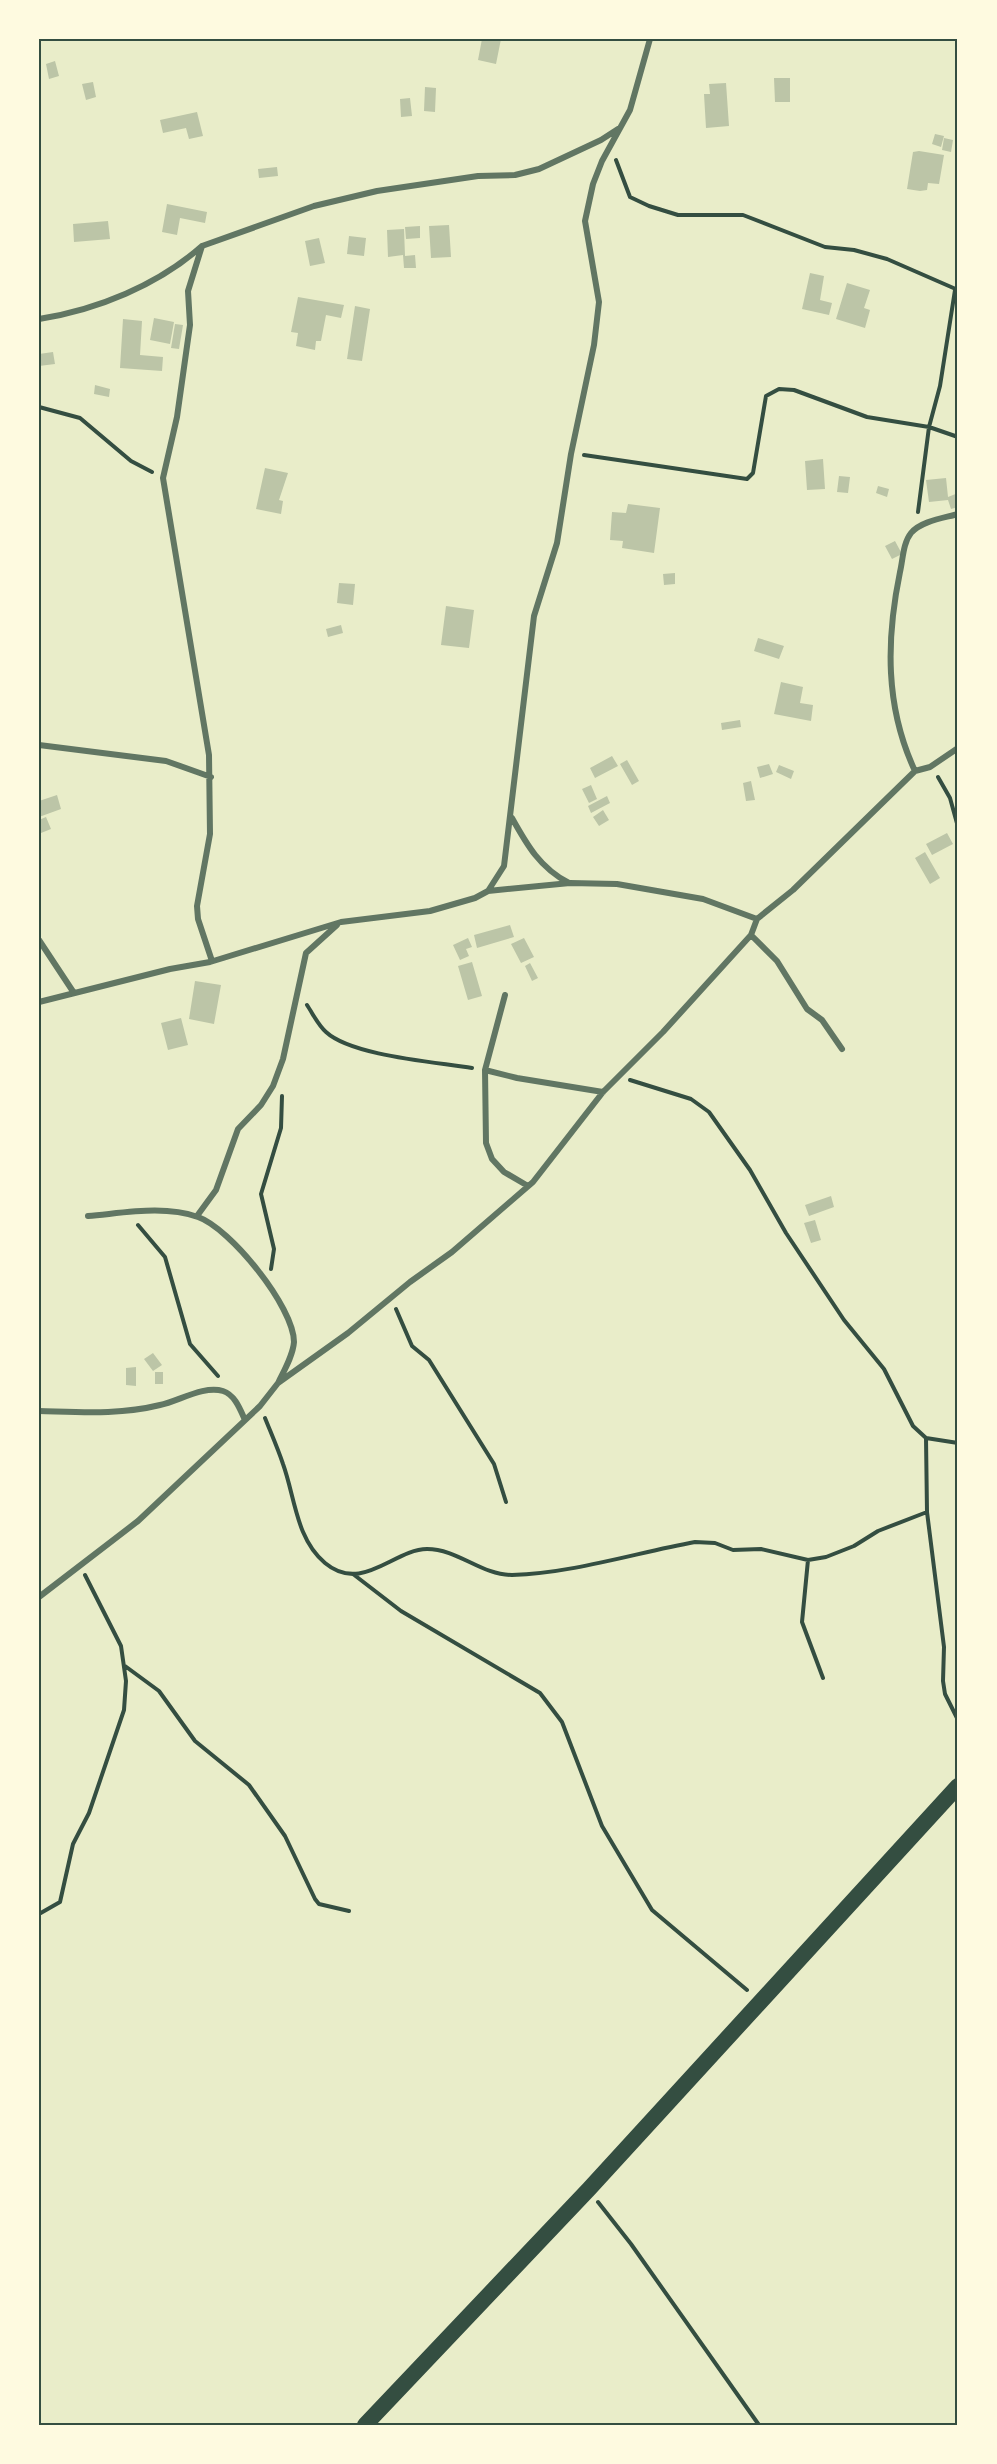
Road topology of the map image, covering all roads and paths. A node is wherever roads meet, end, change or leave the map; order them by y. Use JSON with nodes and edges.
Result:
{"nodes":[{"id":1,"x":650,"y":39,"type":"edge"},
{"id":2,"x":620,"y":127,"type":"junction"},
{"id":3,"x":610,"y":146,"type":"junction"},
{"id":4,"x":202,"y":246,"type":"junction"},
{"id":5,"x":956,"y":290,"type":"edge"},
{"id":6,"x":39,"y":319,"type":"edge"},
{"id":7,"x":39,"y":406,"type":"edge"},
{"id":8,"x":929,"y":427,"type":"junction"},
{"id":9,"x":958,"y":437,"type":"edge"},
{"id":10,"x":571,"y":454,"type":"junction"},
{"id":11,"x":164,"y":478,"type":"junction"},
{"id":12,"x":958,"y":514,"type":"edge"},
{"id":13,"x":912,"y":532,"type":"junction"},
{"id":14,"x":39,"y":745,"type":"edge"},
{"id":15,"x":958,"y":748,"type":"edge"},
{"id":16,"x":930,"y":767,"type":"junction"},
{"id":17,"x":915,"y":771,"type":"junction"},
{"id":18,"x":211,"y":777,"type":"junction"},
{"id":19,"x":511,"y":817,"type":"junction"},
{"id":20,"x":958,"y":827,"type":"edge"},
{"id":21,"x":570,"y":883,"type":"junction"},
{"id":22,"x":488,"y":891,"type":"junction"},
{"id":23,"x":757,"y":919,"type":"junction"},
{"id":24,"x":341,"y":922,"type":"junction"},
{"id":25,"x":751,"y":935,"type":"junction"},
{"id":26,"x":39,"y":940,"type":"edge"},
{"id":27,"x":212,"y":961,"type":"junction"},
{"id":28,"x":297,"y":990,"type":"junction"},
{"id":29,"x":74,"y":993,"type":"junction"},
{"id":30,"x":505,"y":995,"type":"dead end"},
{"id":31,"x":39,"y":1002,"type":"edge"},
{"id":32,"x":842,"y":1049,"type":"dead end"},
{"id":33,"x":485,"y":1070,"type":"junction"},
{"id":34,"x":618,"y":1077,"type":"junction"},
{"id":35,"x":603,"y":1092,"type":"junction"},
{"id":36,"x":282,"y":1093,"type":"dead end"},
{"id":37,"x":528,"y":1186,"type":"junction"},
{"id":38,"x":128,"y":1213,"type":"junction"},
{"id":39,"x":88,"y":1216,"type":"dead end"},
{"id":40,"x":196,"y":1216,"type":"junction"},
{"id":41,"x":265,"y":1280,"type":"junction"},
{"id":42,"x":391,"y":1298,"type":"junction"},
{"id":43,"x":278,"y":1383,"type":"junction"},
{"id":44,"x":230,"y":1395,"type":"junction"},
{"id":45,"x":260,"y":1406,"type":"junction"},
{"id":46,"x":39,"y":1411,"type":"edge"},
{"id":47,"x":245,"y":1420,"type":"junction"},
{"id":48,"x":926,"y":1438,"type":"junction"},
{"id":49,"x":958,"y":1443,"type":"edge"},
{"id":50,"x":506,"y":1502,"type":"dead end"},
{"id":51,"x":927,"y":1512,"type":"junction"},
{"id":52,"x":808,"y":1560,"type":"junction"},
{"id":53,"x":79,"y":1565,"type":"junction"},
{"id":54,"x":353,"y":1574,"type":"junction"},
{"id":55,"x":39,"y":1597,"type":"edge"},
{"id":56,"x":124,"y":1666,"type":"junction"},
{"id":57,"x":823,"y":1678,"type":"dead end"},
{"id":58,"x":958,"y":1720,"type":"edge"},
{"id":59,"x":958,"y":1786,"type":"edge"},
{"id":60,"x":349,"y":1911,"type":"dead end"},
{"id":61,"x":39,"y":1914,"type":"edge"},
{"id":62,"x":759,"y":2001,"type":"junction"},
{"id":63,"x":589,"y":2189,"type":"junction"},
{"id":64,"x":365,"y":2425,"type":"edge"},
{"id":65,"x":759,"y":2425,"type":"edge"}],
"edges":[{"from":1,"to":2,"type":"street"},
{"from":2,"to":3,"type":"street"},
{"from":2,"to":4,"type":"street"},
{"from":3,"to":5,"type":"path"},
{"from":3,"to":10,"type":"street"},
{"from":4,"to":6,"type":"street"},
{"from":4,"to":11,"type":"street"},
{"from":5,"to":8,"type":"path"},
{"from":7,"to":11,"type":"path"},
{"from":8,"to":9,"type":"path"},
{"from":8,"to":10,"type":"path"},
{"from":8,"to":13,"type":"path"},
{"from":10,"to":19,"type":"street"},
{"from":11,"to":18,"type":"street"},
{"from":12,"to":13,"type":"street"},
{"from":13,"to":17,"type":"street"},
{"from":14,"to":18,"type":"street"},
{"from":15,"to":16,"type":"street"},
{"from":16,"to":17,"type":"street"},
{"from":16,"to":20,"type":"path"},
{"from":17,"to":23,"type":"street"},
{"from":18,"to":27,"type":"street"},
{"from":19,"to":21,"type":"street"},
{"from":19,"to":22,"type":"street"},
{"from":21,"to":22,"type":"street"},
{"from":21,"to":23,"type":"street"},
{"from":22,"to":24,"type":"street"},
{"from":23,"to":25,"type":"street"},
{"from":24,"to":27,"type":"street"},
{"from":24,"to":28,"type":"street"},
{"from":25,"to":32,"type":"street"},
{"from":25,"to":34,"type":"street"},
{"from":26,"to":29,"type":"street"},
{"from":27,"to":29,"type":"street"},
{"from":28,"to":33,"type":"path"},
{"from":28,"to":40,"type":"street"},
{"from":29,"to":31,"type":"street"},
{"from":30,"to":33,"type":"street"},
{"from":33,"to":35,"type":"street"},
{"from":33,"to":37,"type":"street"},
{"from":34,"to":35,"type":"street"},
{"from":34,"to":48,"type":"path"},
{"from":35,"to":37,"type":"street"},
{"from":36,"to":41,"type":"path"},
{"from":37,"to":42,"type":"street"},
{"from":38,"to":39,"type":"street"},
{"from":38,"to":40,"type":"street"},
{"from":38,"to":44,"type":"path"},
{"from":40,"to":41,"type":"street"},
{"from":41,"to":43,"type":"street"},
{"from":42,"to":43,"type":"street"},
{"from":42,"to":50,"type":"path"},
{"from":43,"to":45,"type":"street"},
{"from":44,"to":46,"type":"street"},
{"from":44,"to":47,"type":"street"},
{"from":45,"to":47,"type":"street"},
{"from":45,"to":54,"type":"path"},
{"from":47,"to":53,"type":"street"},
{"from":48,"to":49,"type":"path"},
{"from":48,"to":51,"type":"path"},
{"from":51,"to":52,"type":"path"},
{"from":51,"to":58,"type":"path"},
{"from":52,"to":54,"type":"path"},
{"from":52,"to":57,"type":"path"},
{"from":53,"to":55,"type":"street"},
{"from":53,"to":56,"type":"path"},
{"from":54,"to":62,"type":"path"},
{"from":56,"to":60,"type":"path"},
{"from":56,"to":61,"type":"path"},
{"from":59,"to":62,"type":"highway"},
{"from":62,"to":63,"type":"highway"},
{"from":63,"to":64,"type":"highway"},
{"from":63,"to":65,"type":"path"}]}
